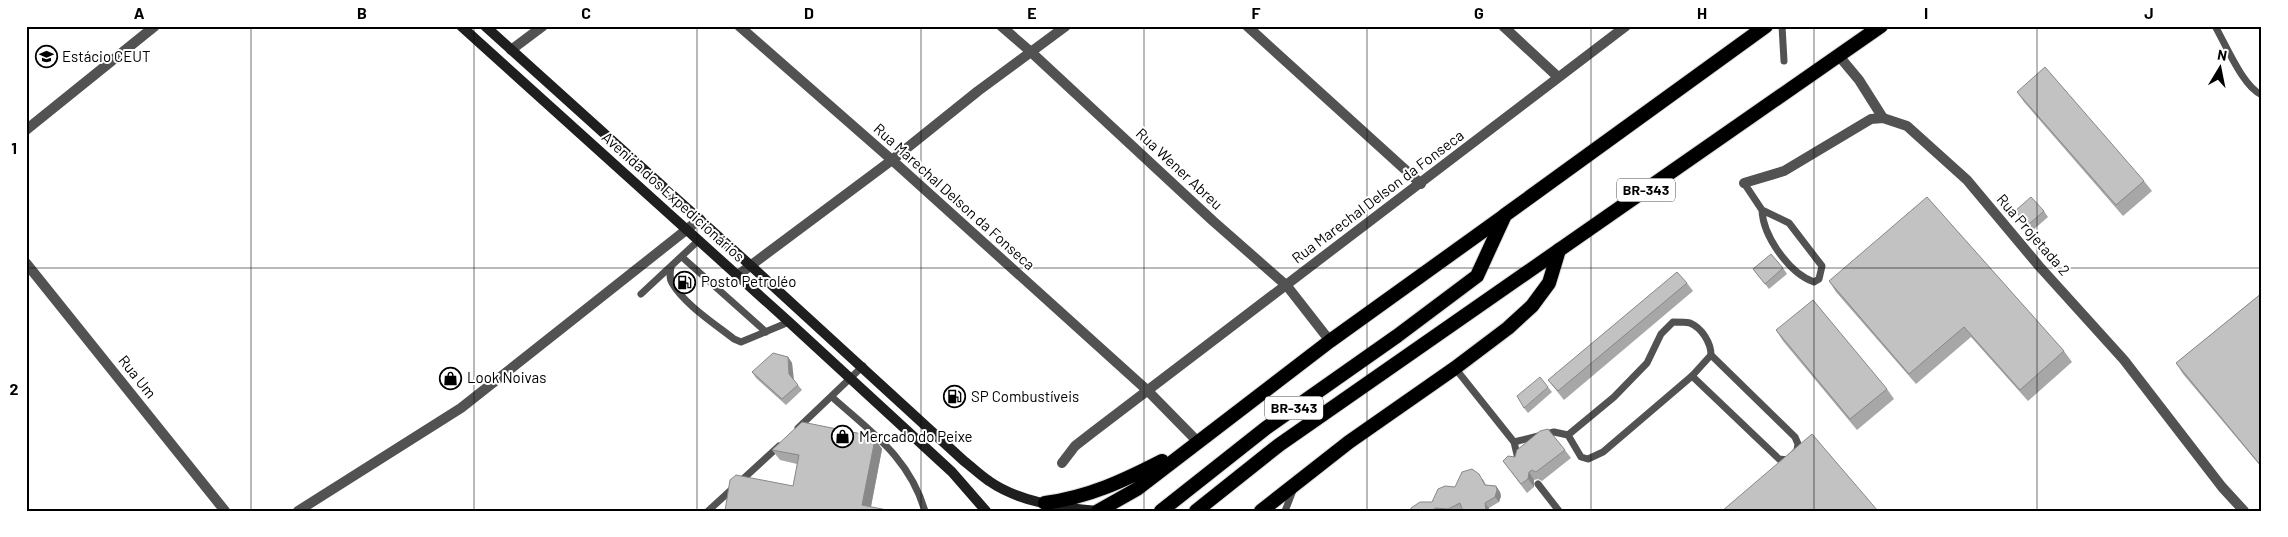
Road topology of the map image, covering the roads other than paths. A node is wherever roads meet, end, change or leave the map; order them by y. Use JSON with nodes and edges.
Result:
{"nodes":[{"id":1,"x":155,"y":26,"type":"edge"},
{"id":2,"x":461,"y":26,"type":"edge"},
{"id":3,"x":485,"y":26,"type":"edge"},
{"id":4,"x":543,"y":26,"type":"edge"},
{"id":5,"x":739,"y":26,"type":"edge"},
{"id":6,"x":1001,"y":26,"type":"edge"},
{"id":7,"x":1066,"y":26,"type":"edge"},
{"id":8,"x":1247,"y":26,"type":"edge"},
{"id":9,"x":1503,"y":26,"type":"edge"},
{"id":10,"x":1626,"y":26,"type":"edge"},
{"id":11,"x":1766,"y":26,"type":"edge"},
{"id":12,"x":1782,"y":26,"type":"edge"},
{"id":13,"x":1881,"y":26,"type":"edge"},
{"id":14,"x":2216,"y":26,"type":"edge"},
{"id":15,"x":511,"y":50,"type":"junction"},
{"id":16,"x":1031,"y":52,"type":"junction"},
{"id":17,"x":1839,"y":56,"type":"junction"},
{"id":18,"x":1784,"y":61,"type":"dead end"},
{"id":19,"x":1558,"y":77,"type":"junction"},
{"id":20,"x":2262,"y":95,"type":"edge"},
{"id":21,"x":1883,"y":118,"type":"junction"},
{"id":22,"x":26,"y":130,"type":"edge"},
{"id":23,"x":892,"y":160,"type":"junction"},
{"id":24,"x":1744,"y":183,"type":"joint"},
{"id":25,"x":1421,"y":184,"type":"junction"},
{"id":26,"x":1762,"y":210,"type":"junction"},
{"id":27,"x":1505,"y":215,"type":"junction"},
{"id":28,"x":700,"y":219,"type":"junction"},
{"id":29,"x":688,"y":229,"type":"junction"},
{"id":30,"x":699,"y":240,"type":"junction"},
{"id":31,"x":1559,"y":250,"type":"junction"},
{"id":32,"x":682,"y":257,"type":"junction"},
{"id":33,"x":26,"y":263,"type":"edge"},
{"id":34,"x":750,"y":265,"type":"junction"},
{"id":35,"x":671,"y":268,"type":"junction"},
{"id":36,"x":738,"y":275,"type":"junction"},
{"id":37,"x":1287,"y":286,"type":"junction"},
{"id":38,"x":641,"y":294,"type":"dead end"},
{"id":39,"x":789,"y":322,"type":"junction"},
{"id":40,"x":766,"y":332,"type":"junction"},
{"id":41,"x":1330,"y":341,"type":"junction"},
{"id":42,"x":1711,"y":355,"type":"junction"},
{"id":43,"x":862,"y":366,"type":"junction"},
{"id":44,"x":1456,"y":368,"type":"junction"},
{"id":45,"x":1692,"y":376,"type":"junction"},
{"id":46,"x":850,"y":379,"type":"junction"},
{"id":47,"x":1148,"y":391,"type":"junction"},
{"id":48,"x":832,"y":397,"type":"junction"},
{"id":49,"x":795,"y":431,"type":"edge"},
{"id":50,"x":1568,"y":435,"type":"junction"},
{"id":51,"x":788,"y":437,"type":"edge"},
{"id":52,"x":1514,"y":442,"type":"junction"},
{"id":53,"x":1194,"y":443,"type":"junction"},
{"id":54,"x":1518,"y":461,"type":"edge"},
{"id":55,"x":1062,"y":463,"type":"dead end"},
{"id":56,"x":1296,"y":482,"type":"junction"},
{"id":57,"x":1538,"y":484,"type":"edge"},
{"id":58,"x":1044,"y":503,"type":"junction"},
{"id":59,"x":225,"y":511,"type":"edge"},
{"id":60,"x":298,"y":511,"type":"edge"},
{"id":61,"x":708,"y":511,"type":"edge"},
{"id":62,"x":925,"y":511,"type":"edge"},
{"id":63,"x":986,"y":511,"type":"edge"},
{"id":64,"x":1098,"y":511,"type":"edge"},
{"id":65,"x":1161,"y":511,"type":"edge"},
{"id":66,"x":1196,"y":511,"type":"edge"},
{"id":67,"x":1262,"y":511,"type":"edge"},
{"id":68,"x":1285,"y":511,"type":"edge"},
{"id":69,"x":1559,"y":511,"type":"edge"},
{"id":70,"x":2244,"y":511,"type":"edge"}],
"edges":[{"from":1,"to":22,"type":"street"},
{"from":2,"to":29,"type":"main road","name":"Avenida dos Expedicionários"},
{"from":3,"to":15,"type":"main road","name":"Avenida dos Expedicionários"},
{"from":4,"to":15,"type":"street"},
{"from":5,"to":23,"type":"street","name":"Rua Marechal Delson da Fonseca"},
{"from":6,"to":16,"type":"street","name":"Rua Wener Abreu"},
{"from":7,"to":16,"type":"street"},
{"from":8,"to":25,"type":"street"},
{"from":9,"to":19,"type":"street"},
{"from":10,"to":19,"type":"street","name":"Rua Marechal Delson da Fonseca"},
{"from":11,"to":27,"type":"highway"},
{"from":12,"to":18,"type":"lane"},
{"from":13,"to":17,"type":"highway","number":"BR-343"},
{"from":14,"to":20,"type":"lane"},
{"from":15,"to":28,"type":"main road","name":"Avenida dos Expedicionários"},
{"from":16,"to":23,"type":"street"},
{"from":16,"to":37,"type":"street","name":"Rua Wener Abreu"},
{"from":17,"to":21,"type":"street"},
{"from":17,"to":31,"type":"highway","number":"BR-343"},
{"from":19,"to":25,"type":"street","name":"Rua Marechal Delson da Fonseca"},
{"from":21,"to":24,"type":"street"},
{"from":21,"to":70,"type":"street","name":"Rua Projetada 2"},
{"from":23,"to":34,"type":"street"},
{"from":23,"to":47,"type":"street","name":"Rua Marechal Delson da Fonseca"},
{"from":24,"to":26,"type":"lane"},
{"from":25,"to":37,"type":"street","name":"Rua Marechal Delson da Fonseca"},
{"from":26,"to":26,"type":"lane"},
{"from":27,"to":41,"type":"highway"},
{"from":27,"to":65,"type":"highway","number":"BR-343"},
{"from":28,"to":29,"type":"street"},
{"from":28,"to":34,"type":"main road","name":"Avenida dos Expedicionários"},
{"from":29,"to":30,"type":"main road","name":"Avenida dos Expedicionários"},
{"from":29,"to":60,"type":"street"},
{"from":30,"to":32,"type":"lane"},
{"from":30,"to":36,"type":"main road","name":"Avenida dos Expedicionários"},
{"from":31,"to":44,"type":"highway"},
{"from":31,"to":66,"type":"highway","number":"BR-343"},
{"from":32,"to":35,"type":"lane"},
{"from":32,"to":40,"type":"lane"},
{"from":33,"to":59,"type":"street","name":"Rua Um"},
{"from":34,"to":36,"type":"street"},
{"from":34,"to":43,"type":"main road","name":"Avenida dos Expedicionários"},
{"from":35,"to":38,"type":"lane"},
{"from":35,"to":40,"type":"lane"},
{"from":36,"to":39,"type":"main road","name":"Avenida dos Expedicionários"},
{"from":37,"to":41,"type":"street","name":"Rua Wener Abreu"},
{"from":37,"to":47,"type":"street","name":"Rua Marechal Delson da Fonseca"},
{"from":39,"to":40,"type":"lane"},
{"from":39,"to":46,"type":"main road","name":"Avenida dos Expedicionários"},
{"from":41,"to":53,"type":"highway"},
{"from":42,"to":45,"type":"lane"},
{"from":42,"to":45,"type":"lane"},
{"from":42,"to":50,"type":"lane"},
{"from":43,"to":46,"type":"lane"},
{"from":43,"to":58,"type":"main road","name":"Avenida dos Expedicionários"},
{"from":44,"to":52,"type":"lane"},
{"from":44,"to":56,"type":"highway"},
{"from":45,"to":50,"type":"lane"},
{"from":46,"to":48,"type":"lane"},
{"from":46,"to":63,"type":"main road","name":"Avenida dos Expedicionários"},
{"from":47,"to":53,"type":"street","name":"Rua Marechal Delson da Fonseca"},
{"from":47,"to":55,"type":"street","name":"Rua Marechal Delson da Fonseca"},
{"from":48,"to":49,"type":"lane"},
{"from":48,"to":62,"type":"lane"},
{"from":50,"to":52,"type":"lane"},
{"from":51,"to":61,"type":"lane"},
{"from":52,"to":54,"type":"lane"},
{"from":53,"to":58,"type":"highway"},
{"from":53,"to":64,"type":"highway"},
{"from":56,"to":67,"type":"highway"},
{"from":56,"to":68,"type":"lane"},
{"from":57,"to":69,"type":"lane"},
{"from":58,"to":64,"type":"main road","name":"Avenida dos Expedicionários"}]}
